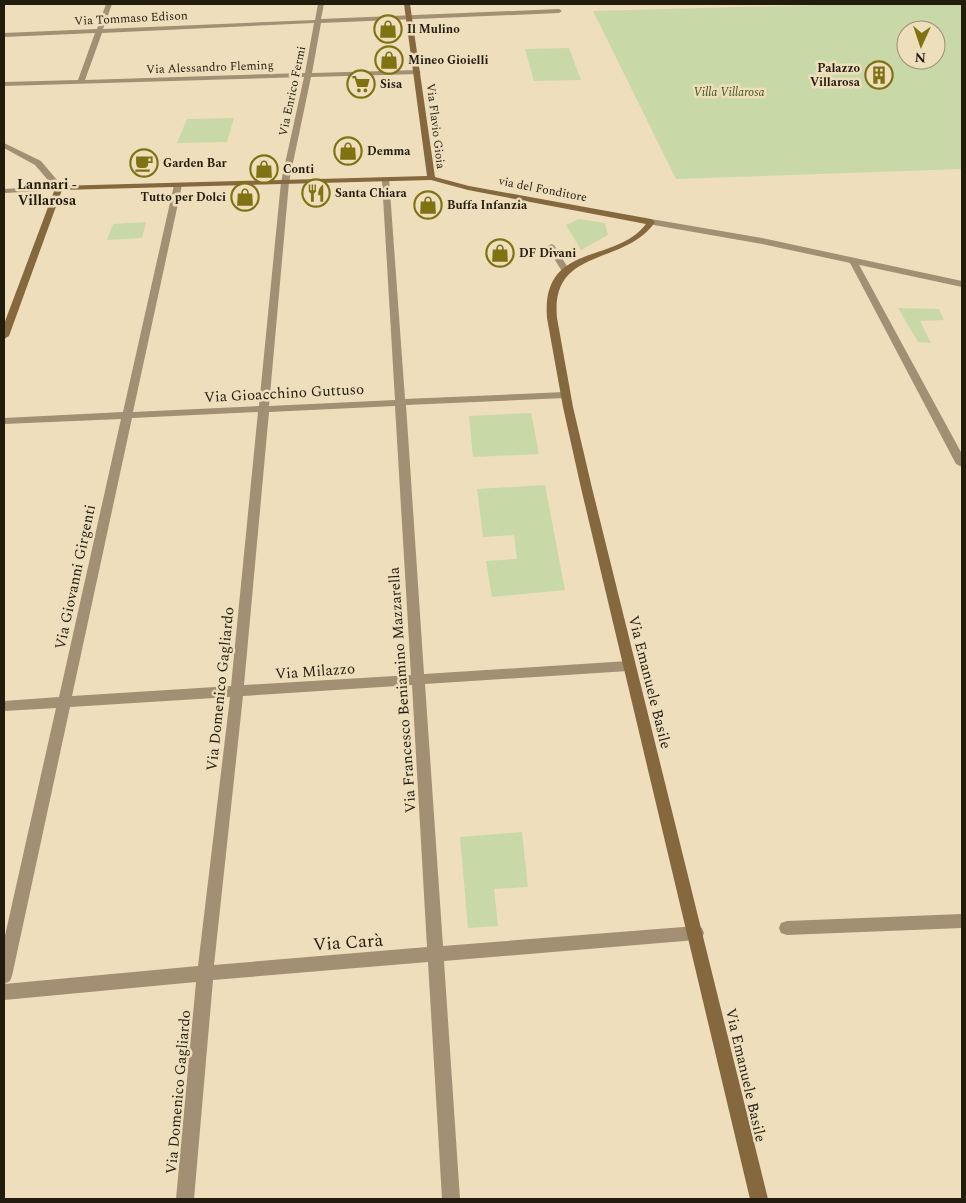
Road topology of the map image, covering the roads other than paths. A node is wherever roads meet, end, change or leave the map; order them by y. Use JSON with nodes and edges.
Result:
{"nodes":[{"id":1,"x":109,"y":4,"type":"edge"},
{"id":2,"x":320,"y":4,"type":"edge"},
{"id":3,"x":407,"y":4,"type":"edge"},
{"id":4,"x":559,"y":11,"type":"dead end"},
{"id":5,"x":409,"y":17,"type":"junction"},
{"id":6,"x":317,"y":21,"type":"junction"},
{"id":7,"x":99,"y":30,"type":"junction"},
{"id":8,"x":4,"y":35,"type":"edge"},
{"id":9,"x":418,"y":72,"type":"junction"},
{"id":10,"x":308,"y":76,"type":"junction"},
{"id":11,"x":81,"y":82,"type":"junction"},
{"id":12,"x":4,"y":84,"type":"edge"},
{"id":13,"x":4,"y":145,"type":"edge"},
{"id":14,"x":431,"y":178,"type":"junction"},
{"id":15,"x":386,"y":180,"type":"junction"},
{"id":16,"x":284,"y":182,"type":"junction"},
{"id":17,"x":178,"y":185,"type":"junction"},
{"id":18,"x":59,"y":188,"type":"junction"},
{"id":19,"x":4,"y":190,"type":"edge"},
{"id":20,"x":651,"y":222,"type":"junction"},
{"id":21,"x":551,"y":247,"type":"dead end"},
{"id":22,"x":853,"y":261,"type":"junction"},
{"id":23,"x":566,"y":271,"type":"junction"},
{"id":24,"x":962,"y":284,"type":"edge"},
{"id":25,"x":4,"y":336,"type":"edge"},
{"id":26,"x":565,"y":395,"type":"junction"},
{"id":27,"x":400,"y":403,"type":"junction"},
{"id":28,"x":264,"y":409,"type":"junction"},
{"id":29,"x":127,"y":415,"type":"junction"},
{"id":30,"x":4,"y":421,"type":"edge"},
{"id":31,"x":962,"y":464,"type":"edge"},
{"id":32,"x":628,"y":666,"type":"junction"},
{"id":33,"x":418,"y":680,"type":"junction"},
{"id":34,"x":237,"y":692,"type":"junction"},
{"id":35,"x":64,"y":701,"type":"junction"},
{"id":36,"x":4,"y":706,"type":"edge"},
{"id":37,"x":962,"y":922,"type":"edge"},
{"id":38,"x":787,"y":928,"type":"dead end"},
{"id":39,"x":696,"y":933,"type":"junction"},
{"id":40,"x":435,"y":956,"type":"junction"},
{"id":41,"x":205,"y":973,"type":"junction"},
{"id":42,"x":4,"y":976,"type":"edge"},
{"id":43,"x":4,"y":992,"type":"edge"},
{"id":44,"x":185,"y":1199,"type":"edge"},
{"id":45,"x":451,"y":1199,"type":"edge"},
{"id":46,"x":759,"y":1199,"type":"edge"}],
"edges":[{"from":1,"to":7,"type":"street"},
{"from":2,"to":6,"type":"street","name":"Via Enrico Fermi"},
{"from":3,"to":5,"type":"main road","name":"Via Flavio Gioia"},
{"from":4,"to":5,"type":"street","name":"Via Tommaso Edison"},
{"from":5,"to":6,"type":"street","name":"Via Tommaso Edison"},
{"from":5,"to":9,"type":"main road","name":"Via Flavio Gioia"},
{"from":6,"to":7,"type":"street","name":"Via Tommaso Edison"},
{"from":6,"to":10,"type":"street","name":"Via Enrico Fermi"},
{"from":7,"to":8,"type":"street","name":"Via Tommaso Edison"},
{"from":7,"to":11,"type":"street"},
{"from":9,"to":10,"type":"street","name":"Via Alessandro Fleming"},
{"from":9,"to":14,"type":"main road","name":"Via Flavio Gioia"},
{"from":10,"to":11,"type":"street","name":"Via Alessandro Fleming"},
{"from":10,"to":16,"type":"street","name":"Via Enrico Fermi"},
{"from":11,"to":12,"type":"street","name":"Via Alessandro Fleming"},
{"from":13,"to":18,"type":"street"},
{"from":14,"to":15,"type":"main road","name":"via del Fonditore"},
{"from":14,"to":20,"type":"main road","name":"via del Fonditore"},
{"from":15,"to":16,"type":"main road","name":"via del Fonditore"},
{"from":15,"to":27,"type":"street","name":"Via Francesco Beniamino Mazzarella"},
{"from":16,"to":17,"type":"main road","name":"via del Fonditore"},
{"from":16,"to":28,"type":"street","name":"Via Domenico Gagliardo"},
{"from":17,"to":18,"type":"main road","name":"via del Fonditore"},
{"from":17,"to":29,"type":"street","name":"Via Giovanni Girgenti"},
{"from":18,"to":19,"type":"street"},
{"from":18,"to":25,"type":"main road"},
{"from":20,"to":22,"type":"street"},
{"from":20,"to":23,"type":"main road","name":"Via Emanuele Basile"},
{"from":21,"to":23,"type":"street"},
{"from":22,"to":24,"type":"street"},
{"from":22,"to":31,"type":"street"},
{"from":23,"to":26,"type":"main road","name":"Via Emanuele Basile"},
{"from":26,"to":27,"type":"street","name":"Via Gioacchino Guttuso"},
{"from":26,"to":32,"type":"main road","name":"Via Emanuele Basile"},
{"from":27,"to":28,"type":"street","name":"Via Gioacchino Guttuso"},
{"from":27,"to":33,"type":"street","name":"Via Francesco Beniamino Mazzarella"},
{"from":28,"to":29,"type":"street","name":"Via Gioacchino Guttuso"},
{"from":28,"to":34,"type":"street","name":"Via Domenico Gagliardo"},
{"from":29,"to":30,"type":"street","name":"Via Gioacchino Guttuso"},
{"from":29,"to":35,"type":"street","name":"Via Giovanni Girgenti"},
{"from":32,"to":33,"type":"street","name":"Via Milazzo"},
{"from":32,"to":39,"type":"main road","name":"Via Emanuele Basile"},
{"from":33,"to":34,"type":"street","name":"Via Milazzo"},
{"from":33,"to":40,"type":"street","name":"Via Francesco Beniamino Mazzarella"},
{"from":34,"to":35,"type":"street","name":"Via Milazzo"},
{"from":34,"to":41,"type":"street","name":"Via Domenico Gagliardo"},
{"from":35,"to":36,"type":"street","name":"Via Milazzo"},
{"from":35,"to":42,"type":"street","name":"Via Giovanni Girgenti"},
{"from":37,"to":38,"type":"street"},
{"from":39,"to":40,"type":"street","name":"Via Carà"},
{"from":39,"to":46,"type":"main road","name":"Via Emanuele Basile"},
{"from":40,"to":41,"type":"street","name":"Via Carà"},
{"from":40,"to":45,"type":"street","name":"Via Francesco Beniamino Mazzarella"},
{"from":41,"to":43,"type":"street","name":"Via Carà"},
{"from":41,"to":44,"type":"street","name":"Via Domenico Gagliardo"}]}
